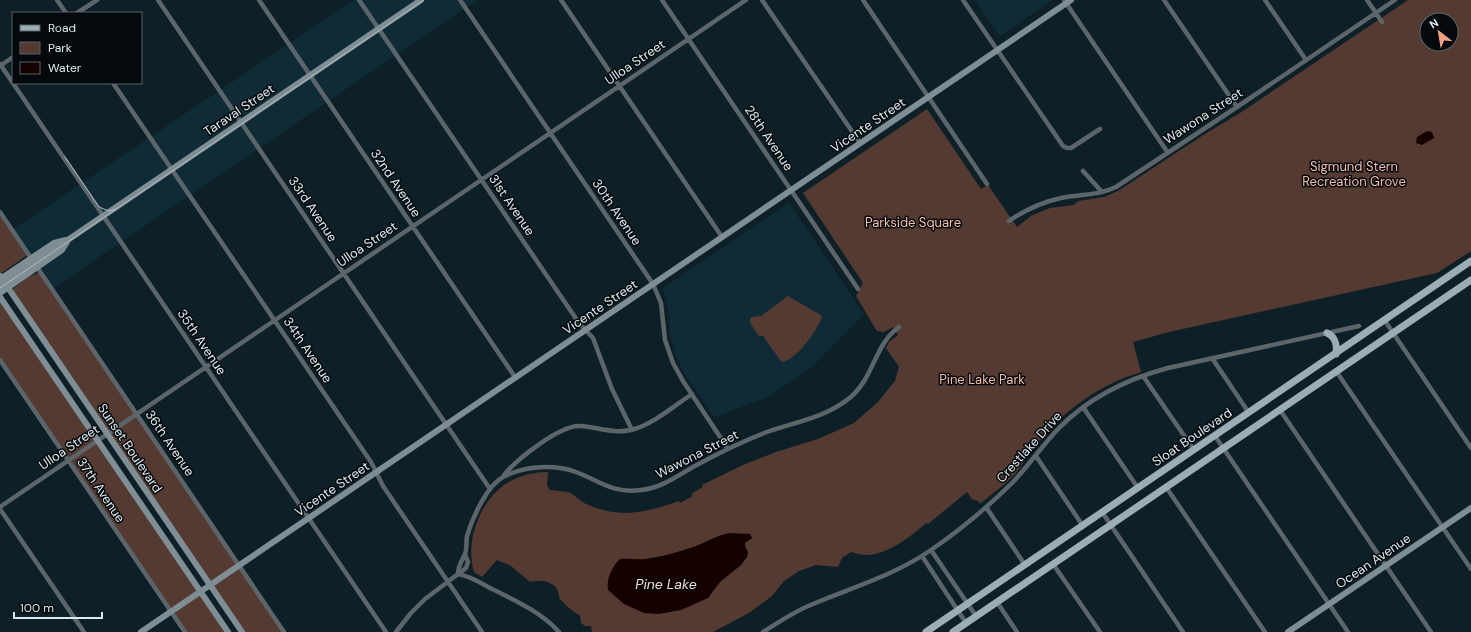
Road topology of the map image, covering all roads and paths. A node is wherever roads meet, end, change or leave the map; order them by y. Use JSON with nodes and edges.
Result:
{"nodes":[{"id":1,"x":57,"y":0,"type":"edge"},
{"id":2,"x":97,"y":0,"type":"edge"},
{"id":3,"x":158,"y":0,"type":"edge"},
{"id":4,"x":258,"y":0,"type":"edge"},
{"id":5,"x":359,"y":0,"type":"edge"},
{"id":6,"x":421,"y":0,"type":"edge"},
{"id":7,"x":460,"y":0,"type":"edge"},
{"id":8,"x":561,"y":0,"type":"edge"},
{"id":9,"x":662,"y":0,"type":"edge"},
{"id":10,"x":746,"y":0,"type":"edge"},
{"id":11,"x":762,"y":0,"type":"edge"},
{"id":12,"x":862,"y":0,"type":"edge"},
{"id":13,"x":963,"y":0,"type":"edge"},
{"id":14,"x":1164,"y":0,"type":"edge"},
{"id":15,"x":1265,"y":0,"type":"edge"},
{"id":16,"x":1367,"y":0,"type":"edge"},
{"id":17,"x":1395,"y":0,"type":"edge"},
{"id":18,"x":1067,"y":1,"type":"edge"},
{"id":19,"x":65,"y":12,"type":"edge"},
{"id":20,"x":79,"y":12,"type":"edge"},
{"id":21,"x":1376,"y":13,"type":"junction"},
{"id":22,"x":1382,"y":22,"type":"dead end"},
{"id":23,"x":379,"y":29,"type":"junction"},
{"id":24,"x":688,"y":39,"type":"junction"},
{"id":25,"x":997,"y":50,"type":"junction"},
{"id":26,"x":12,"y":58,"type":"edge"},
{"id":27,"x":1306,"y":60,"type":"junction"},
{"id":28,"x":0,"y":65,"type":"edge"},
{"id":29,"x":310,"y":76,"type":"junction"},
{"id":30,"x":12,"y":83,"type":"edge"},
{"id":31,"x":13,"y":84,"type":"edge"},
{"id":32,"x":114,"y":84,"type":"edge"},
{"id":33,"x":619,"y":86,"type":"junction"},
{"id":34,"x":928,"y":97,"type":"junction"},
{"id":35,"x":1237,"y":107,"type":"junction"},
{"id":36,"x":241,"y":122,"type":"junction"},
{"id":37,"x":1100,"y":129,"type":"dead end"},
{"id":38,"x":550,"y":133,"type":"junction"},
{"id":39,"x":860,"y":143,"type":"junction"},
{"id":40,"x":1168,"y":152,"type":"junction"},
{"id":41,"x":172,"y":169,"type":"junction"},
{"id":42,"x":1083,"y":171,"type":"dead end"},
{"id":43,"x":482,"y":180,"type":"junction"},
{"id":44,"x":987,"y":184,"type":"dead end"},
{"id":45,"x":791,"y":190,"type":"junction"},
{"id":46,"x":1102,"y":192,"type":"junction"},
{"id":47,"x":0,"y":212,"type":"edge"},
{"id":48,"x":103,"y":216,"type":"junction"},
{"id":49,"x":1009,"y":221,"type":"dead end"},
{"id":50,"x":413,"y":227,"type":"junction"},
{"id":51,"x":722,"y":237,"type":"junction"},
{"id":52,"x":69,"y":239,"type":"junction"},
{"id":53,"x":31,"y":258,"type":"junction"},
{"id":54,"x":1471,"y":261,"type":"edge"},
{"id":55,"x":37,"y":267,"type":"junction"},
{"id":56,"x":344,"y":274,"type":"junction"},
{"id":57,"x":1471,"y":280,"type":"edge"},
{"id":58,"x":2,"y":281,"type":"edge"},
{"id":59,"x":653,"y":284,"type":"junction"},
{"id":60,"x":858,"y":289,"type":"dead end"},
{"id":61,"x":0,"y":293,"type":"edge"},
{"id":62,"x":0,"y":297,"type":"edge"},
{"id":63,"x":275,"y":320,"type":"junction"},
{"id":64,"x":1385,"y":320,"type":"junction"},
{"id":65,"x":1359,"y":326,"type":"dead end"},
{"id":66,"x":899,"y":327,"type":"dead end"},
{"id":67,"x":585,"y":330,"type":"junction"},
{"id":68,"x":1327,"y":333,"type":"junction"},
{"id":69,"x":1393,"y":333,"type":"junction"},
{"id":70,"x":1336,"y":354,"type":"junction"},
{"id":71,"x":1212,"y":358,"type":"junction"},
{"id":72,"x":0,"y":360,"type":"edge"},
{"id":73,"x":206,"y":367,"type":"junction"},
{"id":74,"x":1336,"y":371,"type":"junction"},
{"id":75,"x":1143,"y":376,"type":"junction"},
{"id":76,"x":515,"y":378,"type":"junction"},
{"id":77,"x":692,"y":394,"type":"junction"},
{"id":78,"x":1083,"y":407,"type":"junction"},
{"id":79,"x":1280,"y":410,"type":"junction"},
{"id":80,"x":1249,"y":413,"type":"junction"},
{"id":81,"x":137,"y":414,"type":"junction"},
{"id":82,"x":446,"y":424,"type":"junction"},
{"id":83,"x":632,"y":430,"type":"junction"},
{"id":84,"x":108,"y":434,"type":"junction"},
{"id":85,"x":1215,"y":436,"type":"junction"},
{"id":86,"x":98,"y":441,"type":"junction"},
{"id":87,"x":1223,"y":448,"type":"junction"},
{"id":88,"x":1471,"y":448,"type":"edge"},
{"id":89,"x":728,"y":449,"type":"junction"},
{"id":90,"x":1194,"y":450,"type":"junction"},
{"id":91,"x":1036,"y":456,"type":"junction"},
{"id":92,"x":68,"y":461,"type":"junction"},
{"id":93,"x":376,"y":472,"type":"junction"},
{"id":94,"x":504,"y":476,"type":"junction"},
{"id":95,"x":1166,"y":487,"type":"junction"},
{"id":96,"x":1138,"y":488,"type":"junction"},
{"id":97,"x":490,"y":489,"type":"junction"},
{"id":98,"x":986,"y":507,"type":"junction"},
{"id":99,"x":0,"y":508,"type":"edge"},
{"id":100,"x":1471,"y":508,"type":"edge"},
{"id":101,"x":1102,"y":512,"type":"junction"},
{"id":102,"x":308,"y":518,"type":"junction"},
{"id":103,"x":1111,"y":525,"type":"junction"},
{"id":104,"x":1083,"y":526,"type":"junction"},
{"id":105,"x":1442,"y":527,"type":"junction"},
{"id":106,"x":931,"y":550,"type":"junction"},
{"id":107,"x":465,"y":554,"type":"junction"},
{"id":108,"x":922,"y":556,"type":"junction"},
{"id":109,"x":1053,"y":564,"type":"junction"},
{"id":110,"x":239,"y":565,"type":"junction"},
{"id":111,"x":1025,"y":565,"type":"junction"},
{"id":112,"x":1386,"y":566,"type":"junction"},
{"id":113,"x":1471,"y":569,"type":"edge"},
{"id":114,"x":458,"y":574,"type":"junction"},
{"id":115,"x":447,"y":582,"type":"junction"},
{"id":116,"x":210,"y":585,"type":"junction"},
{"id":117,"x":200,"y":592,"type":"junction"},
{"id":118,"x":997,"y":602,"type":"junction"},
{"id":119,"x":967,"y":604,"type":"junction"},
{"id":120,"x":1329,"y":604,"type":"junction"},
{"id":121,"x":958,"y":610,"type":"junction"},
{"id":122,"x":171,"y":612,"type":"junction"},
{"id":123,"x":976,"y":616,"type":"junction"},
{"id":124,"x":966,"y":623,"type":"junction"},
{"id":125,"x":84,"y":632,"type":"edge"},
{"id":126,"x":141,"y":632,"type":"edge"},
{"id":127,"x":185,"y":632,"type":"edge"},
{"id":128,"x":228,"y":632,"type":"edge"},
{"id":129,"x":242,"y":632,"type":"edge"},
{"id":130,"x":284,"y":632,"type":"edge"},
{"id":131,"x":386,"y":632,"type":"edge"},
{"id":132,"x":396,"y":632,"type":"edge"},
{"id":133,"x":482,"y":632,"type":"edge"},
{"id":134,"x":559,"y":632,"type":"edge"},
{"id":135,"x":763,"y":632,"type":"edge"},
{"id":136,"x":926,"y":632,"type":"edge"},
{"id":137,"x":953,"y":632,"type":"edge"},
{"id":138,"x":1017,"y":632,"type":"edge"},
{"id":139,"x":1100,"y":632,"type":"edge"},
{"id":140,"x":1183,"y":632,"type":"edge"},
{"id":141,"x":1265,"y":632,"type":"edge"},
{"id":142,"x":1288,"y":632,"type":"edge"},
{"id":143,"x":1348,"y":632,"type":"edge"},
{"id":144,"x":1431,"y":632,"type":"edge"}],
"edges":[{"from":1,"to":19,"type":"street"},
{"from":2,"to":20,"type":"street"},
{"from":3,"to":36,"type":"street","name":"33rd Avenue"},
{"from":4,"to":29,"type":"street","name":"32nd Avenue"},
{"from":5,"to":23,"type":"street","name":"31st Avenue"},
{"from":6,"to":23,"type":"street","name":"Taraval Street"},
{"from":7,"to":38,"type":"street","name":"30th Avenue"},
{"from":8,"to":33,"type":"street"},
{"from":9,"to":24,"type":"street","name":"28th Avenue"},
{"from":10,"to":24,"type":"street","name":"Ulloa Street"},
{"from":11,"to":39,"type":"street"},
{"from":12,"to":34,"type":"street"},
{"from":13,"to":25,"type":"street"},
{"from":14,"to":35,"type":"street"},
{"from":15,"to":27,"type":"street"},
{"from":16,"to":21,"type":"street"},
{"from":17,"to":21,"type":"street","name":"Wawona Street"},
{"from":18,"to":25,"type":"street","name":"Vicente Street"},
{"from":18,"to":40,"type":"street"},
{"from":21,"to":22,"type":"street"},
{"from":21,"to":27,"type":"street","name":"Wawona Street"},
{"from":23,"to":29,"type":"street","name":"Taraval Street"},
{"from":23,"to":43,"type":"street","name":"31st Avenue"},
{"from":24,"to":33,"type":"street","name":"Ulloa Street"},
{"from":24,"to":45,"type":"street","name":"28th Avenue"},
{"from":25,"to":34,"type":"street","name":"Vicente Street"},
{"from":25,"to":37,"type":"street"},
{"from":26,"to":28,"type":"street"},
{"from":27,"to":35,"type":"street","name":"Wawona Street"},
{"from":28,"to":30,"type":"street","name":"35th Avenue"},
{"from":29,"to":36,"type":"street","name":"Taraval Street"},
{"from":29,"to":50,"type":"street","name":"32nd Avenue"},
{"from":31,"to":48,"type":"street","name":"35th Avenue"},
{"from":32,"to":41,"type":"street","name":"34th Avenue"},
{"from":33,"to":38,"type":"street","name":"Ulloa Street"},
{"from":33,"to":51,"type":"street"},
{"from":34,"to":39,"type":"street","name":"Vicente Street"},
{"from":34,"to":44,"type":"street"},
{"from":35,"to":40,"type":"street","name":"Wawona Street"},
{"from":36,"to":41,"type":"street","name":"Taraval Street"},
{"from":36,"to":56,"type":"street","name":"33rd Avenue"},
{"from":38,"to":43,"type":"street","name":"Ulloa Street"},
{"from":38,"to":59,"type":"street","name":"30th Avenue"},
{"from":39,"to":45,"type":"street","name":"Vicente Street"},
{"from":40,"to":46,"type":"street","name":"Wawona Street"},
{"from":41,"to":48,"type":"street","name":"Taraval Street"},
{"from":41,"to":63,"type":"street","name":"34th Avenue"},
{"from":42,"to":46,"type":"street"},
{"from":43,"to":50,"type":"street","name":"Ulloa Street"},
{"from":43,"to":67,"type":"street","name":"31st Avenue"},
{"from":45,"to":51,"type":"street","name":"Vicente Street"},
{"from":45,"to":60,"type":"street","name":"28th Avenue"},
{"from":46,"to":49,"type":"street","name":"Wawona Street"},
{"from":47,"to":53,"type":"street"},
{"from":48,"to":52,"type":"street","name":"Taraval Street"},
{"from":48,"to":73,"type":"street","name":"35th Avenue"},
{"from":50,"to":56,"type":"street","name":"Ulloa Street"},
{"from":50,"to":76,"type":"street","name":"32nd Avenue"},
{"from":51,"to":59,"type":"street","name":"Vicente Street"},
{"from":52,"to":53,"type":"street","name":"Taraval Street"},
{"from":52,"to":55,"type":"street","name":"Taraval Street"},
{"from":52,"to":58,"type":"street","name":"Taraval Street"},
{"from":53,"to":58,"type":"street","name":"Taraval Street"},
{"from":54,"to":64,"type":"main road","name":"Sloat Boulevard"},
{"from":55,"to":58,"type":"street","name":"Taraval Street"},
{"from":55,"to":81,"type":"street","name":"36th Avenue"},
{"from":56,"to":63,"type":"street","name":"Ulloa Street"},
{"from":56,"to":82,"type":"street","name":"33rd Avenue"},
{"from":57,"to":69,"type":"main road","name":"Sloat Boulevard"},
{"from":58,"to":61,"type":"street","name":"Taraval Street"},
{"from":58,"to":84,"type":"street","name":"Sunset Boulevard"},
{"from":59,"to":67,"type":"street","name":"Vicente Street"},
{"from":59,"to":77,"type":"street","name":"30th Avenue"},
{"from":62,"to":86,"type":"street","name":"Sunset Boulevard"},
{"from":63,"to":73,"type":"street","name":"Ulloa Street"},
{"from":63,"to":93,"type":"street","name":"34th Avenue"},
{"from":64,"to":69,"type":"street"},
{"from":64,"to":70,"type":"main road","name":"Sloat Boulevard"},
{"from":65,"to":68,"type":"street","name":"Crestlake Drive"},
{"from":66,"to":89,"type":"street","name":"Wawona Street"},
{"from":67,"to":76,"type":"street","name":"Vicente Street"},
{"from":67,"to":83,"type":"street","name":"31st Avenue"},
{"from":68,"to":70,"type":"main road"},
{"from":68,"to":71,"type":"street","name":"Crestlake Drive"},
{"from":69,"to":74,"type":"main road","name":"Sloat Boulevard"},
{"from":69,"to":88,"type":"street"},
{"from":70,"to":80,"type":"main road","name":"Sloat Boulevard"},
{"from":71,"to":75,"type":"street","name":"Crestlake Drive"},
{"from":71,"to":80,"type":"street"},
{"from":72,"to":92,"type":"street","name":"37th Avenue"},
{"from":73,"to":81,"type":"street","name":"Ulloa Street"},
{"from":73,"to":102,"type":"street","name":"35th Avenue"},
{"from":74,"to":79,"type":"main road","name":"Sloat Boulevard"},
{"from":74,"to":105,"type":"street"},
{"from":75,"to":78,"type":"street","name":"Crestlake Drive"},
{"from":75,"to":90,"type":"street"},
{"from":76,"to":82,"type":"street","name":"Vicente Street"},
{"from":77,"to":83,"type":"street"},
{"from":77,"to":89,"type":"street","name":"30th Avenue"},
{"from":78,"to":91,"type":"street","name":"Crestlake Drive"},
{"from":78,"to":96,"type":"street"},
{"from":79,"to":87,"type":"main road","name":"Sloat Boulevard"},
{"from":79,"to":112,"type":"street"},
{"from":80,"to":85,"type":"main road","name":"Sloat Boulevard"},
{"from":81,"to":84,"type":"street","name":"Ulloa Street"},
{"from":81,"to":110,"type":"street","name":"36th Avenue"},
{"from":82,"to":93,"type":"street","name":"Vicente Street"},
{"from":82,"to":97,"type":"street","name":"33rd Avenue"},
{"from":83,"to":94,"type":"street"},
{"from":84,"to":86,"type":"street","name":"Ulloa Street"},
{"from":84,"to":116,"type":"street","name":"Sunset Boulevard"},
{"from":85,"to":87,"type":"street"},
{"from":85,"to":90,"type":"main road","name":"Sloat Boulevard"},
{"from":86,"to":92,"type":"street","name":"Ulloa Street"},
{"from":86,"to":117,"type":"street","name":"Sunset Boulevard"},
{"from":87,"to":95,"type":"main road","name":"Sloat Boulevard"},
{"from":87,"to":120,"type":"street"},
{"from":89,"to":94,"type":"street","name":"Wawona Street"},
{"from":90,"to":96,"type":"main road","name":"Sloat Boulevard"},
{"from":91,"to":98,"type":"street","name":"Crestlake Drive"},
{"from":91,"to":104,"type":"street"},
{"from":92,"to":99,"type":"street","name":"Ulloa Street"},
{"from":92,"to":122,"type":"street","name":"37th Avenue"},
{"from":93,"to":102,"type":"street","name":"Vicente Street"},
{"from":93,"to":115,"type":"street","name":"34th Avenue"},
{"from":94,"to":97,"type":"street","name":"Wawona Street"},
{"from":95,"to":103,"type":"main road","name":"Sloat Boulevard"},
{"from":95,"to":141,"type":"street"},
{"from":96,"to":101,"type":"main road","name":"Sloat Boulevard"},
{"from":97,"to":107,"type":"street","name":"Wawona Street"},
{"from":98,"to":106,"type":"street","name":"Crestlake Drive"},
{"from":98,"to":111,"type":"street"},
{"from":99,"to":125,"type":"street"},
{"from":100,"to":105,"type":"street","name":"Ocean Avenue"},
{"from":101,"to":103,"type":"street"},
{"from":101,"to":104,"type":"main road","name":"Sloat Boulevard"},
{"from":102,"to":110,"type":"street","name":"Vicente Street"},
{"from":102,"to":131,"type":"street","name":"35th Avenue"},
{"from":103,"to":109,"type":"main road","name":"Sloat Boulevard"},
{"from":103,"to":140,"type":"street"},
{"from":104,"to":111,"type":"main road","name":"Sloat Boulevard"},
{"from":105,"to":112,"type":"street","name":"Ocean Avenue"},
{"from":105,"to":113,"type":"street"},
{"from":106,"to":108,"type":"street","name":"Crestlake Drive"},
{"from":106,"to":119,"type":"street"},
{"from":107,"to":114,"type":"street","name":"Wawona Street"},
{"from":107,"to":114,"type":"street","name":"Wawona Street"},
{"from":108,"to":121,"type":"street"},
{"from":108,"to":135,"type":"street","name":"Crestlake Drive"},
{"from":109,"to":118,"type":"main road","name":"Sloat Boulevard"},
{"from":109,"to":139,"type":"street"},
{"from":110,"to":116,"type":"street","name":"Vicente Street"},
{"from":110,"to":130,"type":"street","name":"36th Avenue"},
{"from":111,"to":119,"type":"main road","name":"Sloat Boulevard"},
{"from":112,"to":120,"type":"street","name":"Ocean Avenue"},
{"from":112,"to":144,"type":"street"},
{"from":114,"to":115,"type":"street","name":"Wawona Street"},
{"from":114,"to":134,"type":"street"},
{"from":115,"to":132,"type":"street","name":"Wawona Street"},
{"from":115,"to":133,"type":"street","name":"34th Avenue"},
{"from":116,"to":117,"type":"street","name":"Vicente Street"},
{"from":116,"to":129,"type":"street","name":"Sunset Boulevard"},
{"from":117,"to":122,"type":"street","name":"Vicente Street"},
{"from":117,"to":128,"type":"street","name":"Sunset Boulevard"},
{"from":118,"to":123,"type":"main road","name":"Sloat Boulevard"},
{"from":118,"to":138,"type":"street"},
{"from":119,"to":121,"type":"main road","name":"Sloat Boulevard"},
{"from":119,"to":123,"type":"street"},
{"from":120,"to":142,"type":"street","name":"Ocean Avenue"},
{"from":120,"to":143,"type":"street"},
{"from":121,"to":124,"type":"street"},
{"from":121,"to":136,"type":"main road","name":"Sloat Boulevard"},
{"from":122,"to":126,"type":"street","name":"Vicente Street"},
{"from":122,"to":127,"type":"street","name":"37th Avenue"},
{"from":123,"to":124,"type":"main road","name":"Sloat Boulevard"},
{"from":124,"to":137,"type":"main road","name":"Sloat Boulevard"}]}
